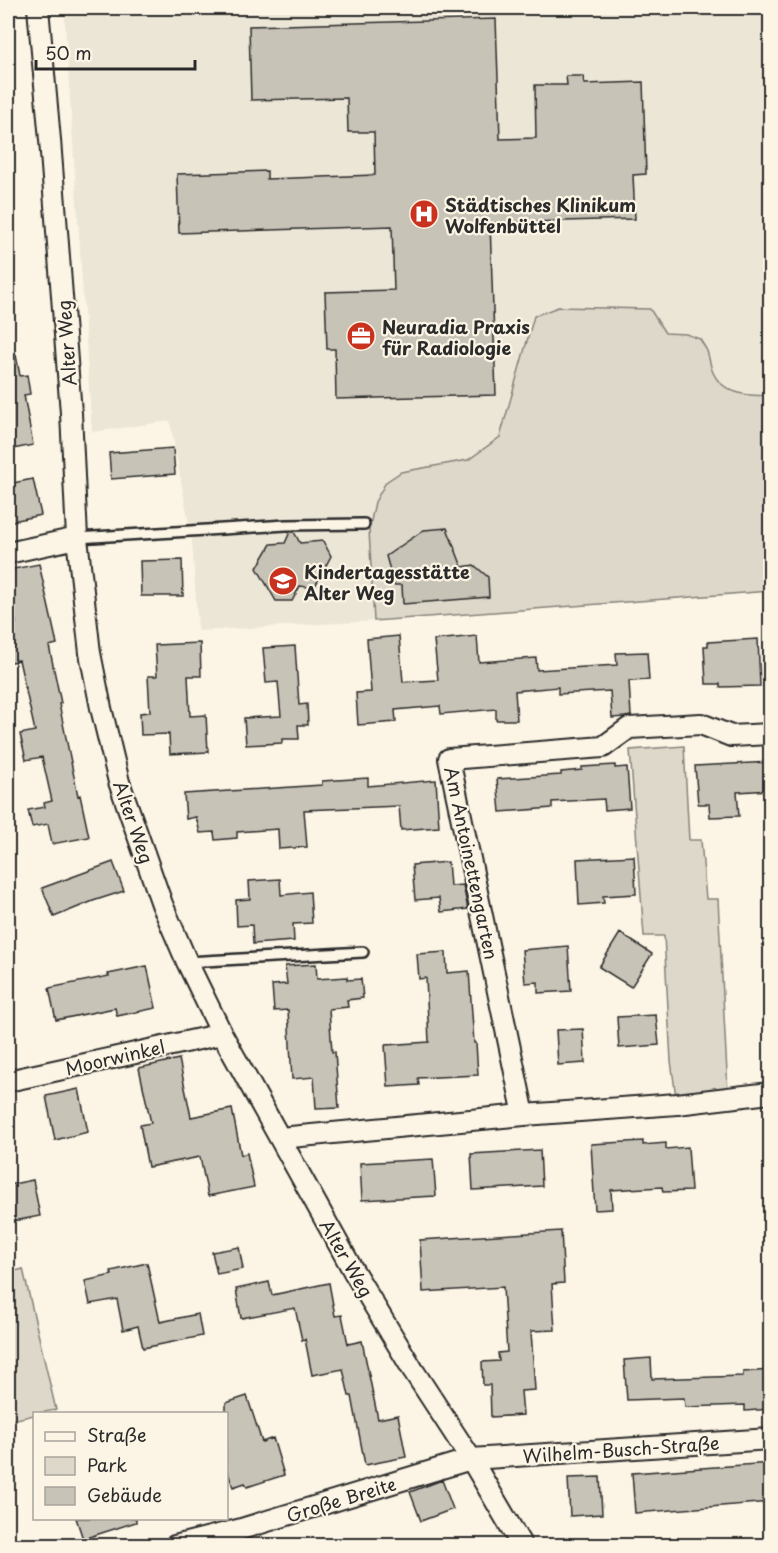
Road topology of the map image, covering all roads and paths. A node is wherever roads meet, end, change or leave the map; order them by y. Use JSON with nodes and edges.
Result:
{"nodes":[{"id":1,"x":38,"y":8,"type":"edge"},
{"id":2,"x":364,"y":524,"type":"dead end"},
{"id":3,"x":77,"y":538,"type":"junction"},
{"id":4,"x":8,"y":553,"type":"edge"},
{"id":5,"x":771,"y":734,"type":"edge"},
{"id":6,"x":363,"y":952,"type":"dead end"},
{"id":7,"x":187,"y":962,"type":"junction"},
{"id":8,"x":222,"y":1034,"type":"junction"},
{"id":9,"x":8,"y":1081,"type":"edge"},
{"id":10,"x":771,"y":1093,"type":"edge"},
{"id":11,"x":524,"y":1115,"type":"junction"},
{"id":12,"x":280,"y":1138,"type":"junction"},
{"id":13,"x":771,"y":1439,"type":"edge"},
{"id":14,"x":471,"y":1459,"type":"junction"},
{"id":15,"x":176,"y":1545,"type":"edge"},
{"id":16,"x":522,"y":1545,"type":"edge"}],
"edges":[{"from":1,"to":3,"type":"street","name":"Alter Weg"},
{"from":2,"to":3,"type":"lane"},
{"from":3,"to":4,"type":"street"},
{"from":3,"to":7,"type":"street","name":"Alter Weg"},
{"from":5,"to":11,"type":"street","name":"Am Antoinettengarten"},
{"from":6,"to":7,"type":"lane"},
{"from":7,"to":8,"type":"street","name":"Alter Weg"},
{"from":8,"to":9,"type":"street","name":"Moorwinkel"},
{"from":8,"to":12,"type":"street","name":"Alter Weg"},
{"from":10,"to":11,"type":"street"},
{"from":11,"to":12,"type":"street"},
{"from":12,"to":14,"type":"street","name":"Alter Weg"},
{"from":13,"to":14,"type":"street","name":"Wilhelm-Busch-Straße"},
{"from":14,"to":15,"type":"street","name":"Große Breite"},
{"from":14,"to":16,"type":"street","name":"Alter Weg"}]}
